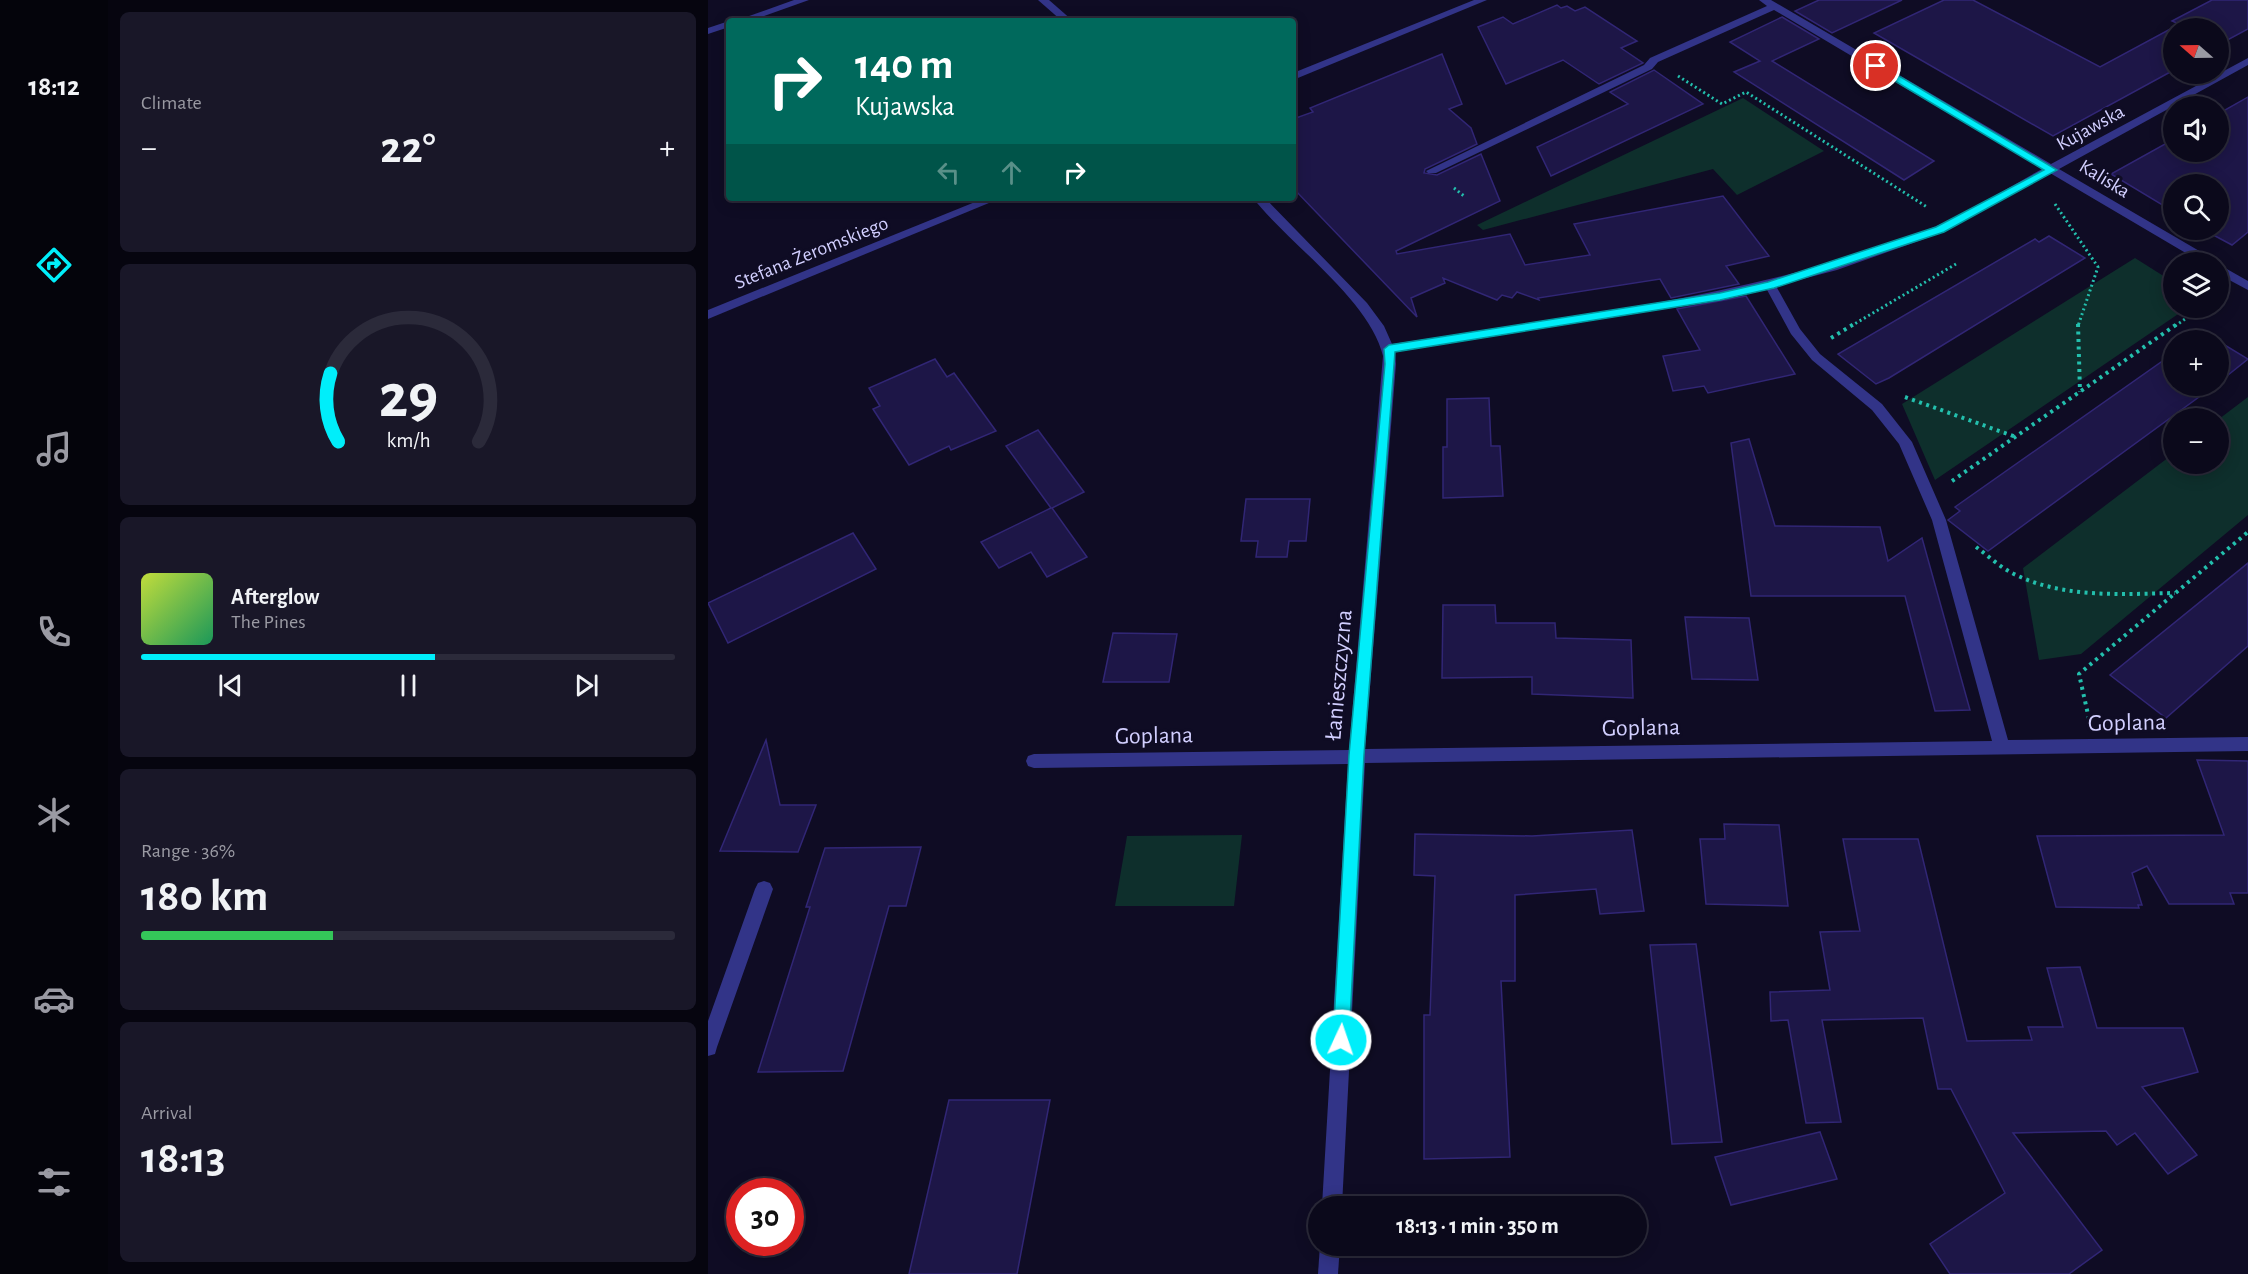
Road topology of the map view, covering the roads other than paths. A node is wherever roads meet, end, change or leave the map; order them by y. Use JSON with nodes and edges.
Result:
{"nodes":[{"id":1,"x":804,"y":0,"type":"edge"},
{"id":2,"x":1043,"y":0,"type":"edge"},
{"id":3,"x":1482,"y":0,"type":"edge"},
{"id":4,"x":1764,"y":0,"type":"edge"},
{"id":5,"x":1774,"y":6,"type":"junction"},
{"id":6,"x":749,"y":18,"type":"edge"},
{"id":7,"x":1064,"y":18,"type":"edge"},
{"id":8,"x":726,"y":25,"type":"edge"},
{"id":9,"x":708,"y":31,"type":"edge"},
{"id":10,"x":2248,"y":61,"type":"edge"},
{"id":11,"x":1296,"y":76,"type":"edge"},
{"id":12,"x":2052,"y":170,"type":"junction"},
{"id":13,"x":1432,"y":171,"type":"dead end"},
{"id":14,"x":988,"y":201,"type":"edge"},
{"id":15,"x":1262,"y":201,"type":"edge"},
{"id":16,"x":2192,"y":252,"type":"edge"},
{"id":17,"x":2229,"y":274,"type":"edge"},
{"id":18,"x":1770,"y":285,"type":"junction"},
{"id":19,"x":2248,"y":285,"type":"edge"},
{"id":20,"x":708,"y":315,"type":"edge"},
{"id":21,"x":1389,"y":349,"type":"junction"},
{"id":22,"x":2248,"y":744,"type":"edge"},
{"id":23,"x":2002,"y":747,"type":"junction"},
{"id":24,"x":1357,"y":755,"type":"junction"},
{"id":25,"x":1034,"y":761,"type":"dead end"},
{"id":26,"x":764,"y":889,"type":"dead end"},
{"id":27,"x":708,"y":1047,"type":"edge"},
{"id":28,"x":1333,"y":1196,"type":"edge"},
{"id":29,"x":1329,"y":1256,"type":"edge"},
{"id":30,"x":1328,"y":1274,"type":"edge"}],
"edges":[{"from":1,"to":6,"type":"street"},
{"from":2,"to":7,"type":"street"},
{"from":3,"to":11,"type":"street"},
{"from":4,"to":5,"type":"street","name":"Kaliska"},
{"from":5,"to":12,"type":"street","name":"Kaliska"},
{"from":5,"to":13,"type":"street"},
{"from":8,"to":9,"type":"street"},
{"from":10,"to":12,"type":"street","name":"Kujawska"},
{"from":12,"to":16,"type":"street","name":"Kaliska"},
{"from":12,"to":18,"type":"street","name":"Kujawska"},
{"from":14,"to":20,"type":"street","name":"Stefana Żeromskiego"},
{"from":15,"to":21,"type":"street"},
{"from":17,"to":19,"type":"street"},
{"from":18,"to":21,"type":"street","name":"Kujawska"},
{"from":18,"to":23,"type":"street"},
{"from":21,"to":24,"type":"street","name":"Łanieszczyzna"},
{"from":22,"to":23,"type":"street","name":"Goplana"},
{"from":23,"to":24,"type":"street","name":"Goplana"},
{"from":24,"to":25,"type":"street","name":"Goplana"},
{"from":24,"to":28,"type":"street","name":"Łanieszczyzna"},
{"from":26,"to":27,"type":"street"},
{"from":29,"to":30,"type":"street"}]}
